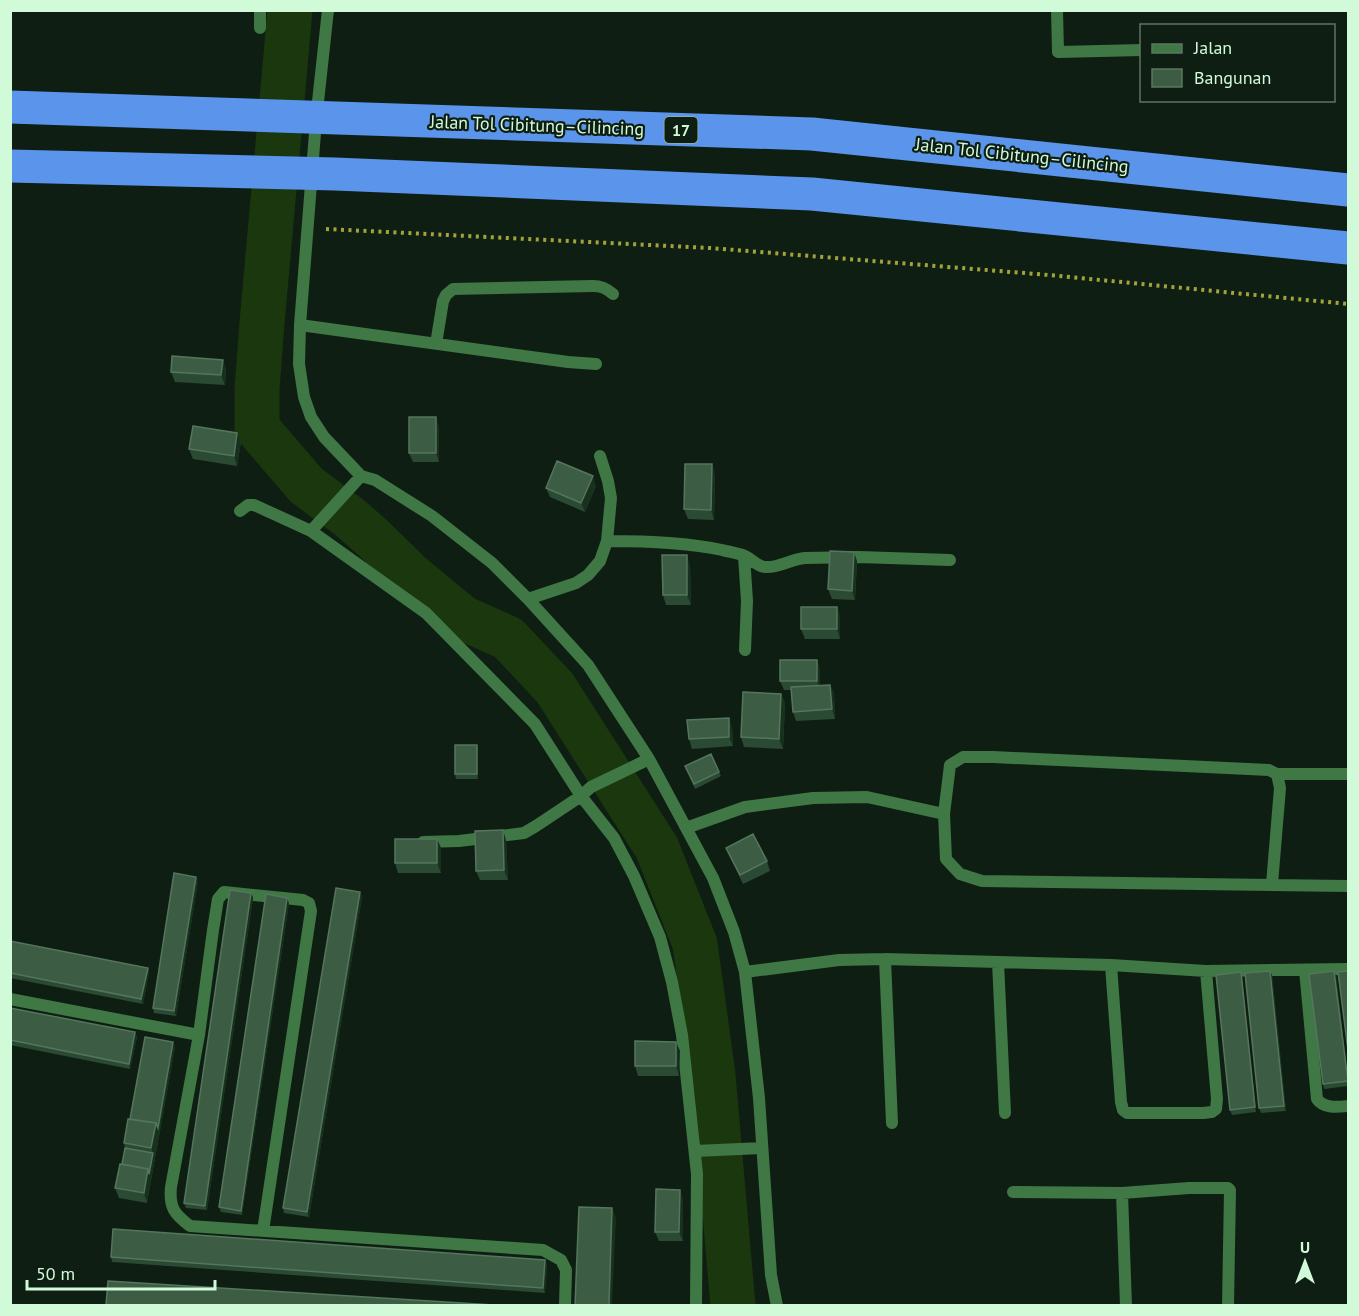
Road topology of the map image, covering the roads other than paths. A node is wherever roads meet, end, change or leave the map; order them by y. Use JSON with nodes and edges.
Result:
{"nodes":[{"id":1,"x":260,"y":10,"type":"edge"},
{"id":2,"x":328,"y":10,"type":"edge"},
{"id":3,"x":1057,"y":10,"type":"edge"},
{"id":4,"x":260,"y":27,"type":"dead end"},
{"id":5,"x":1140,"y":50,"type":"edge"},
{"id":6,"x":10,"y":107,"type":"edge"},
{"id":7,"x":10,"y":166,"type":"edge"},
{"id":8,"x":1348,"y":189,"type":"edge"},
{"id":9,"x":1348,"y":248,"type":"edge"},
{"id":10,"x":613,"y":294,"type":"dead end"},
{"id":11,"x":300,"y":325,"type":"junction"},
{"id":12,"x":436,"y":344,"type":"junction"},
{"id":13,"x":596,"y":364,"type":"dead end"},
{"id":14,"x":600,"y":456,"type":"dead end"},
{"id":15,"x":361,"y":476,"type":"junction"},
{"id":16,"x":240,"y":511,"type":"dead end"},
{"id":17,"x":315,"y":527,"type":"junction"},
{"id":18,"x":607,"y":541,"type":"junction"},
{"id":19,"x":744,"y":555,"type":"junction"},
{"id":20,"x":950,"y":560,"type":"dead end"},
{"id":21,"x":528,"y":599,"type":"junction"},
{"id":22,"x":745,"y":650,"type":"dead end"},
{"id":23,"x":649,"y":759,"type":"junction"},
{"id":24,"x":1277,"y":774,"type":"junction"},
{"id":25,"x":1348,"y":774,"type":"edge"},
{"id":26,"x":580,"y":796,"type":"junction"},
{"id":27,"x":944,"y":814,"type":"junction"},
{"id":28,"x":686,"y":828,"type":"junction"},
{"id":29,"x":406,"y":843,"type":"edge"},
{"id":30,"x":1272,"y":884,"type":"junction"},
{"id":31,"x":1348,"y":886,"type":"edge"},
{"id":32,"x":885,"y":959,"type":"junction"},
{"id":33,"x":998,"y":962,"type":"junction"},
{"id":34,"x":1111,"y":965,"type":"junction"},
{"id":35,"x":1348,"y":969,"type":"edge"},
{"id":36,"x":1305,"y":970,"type":"junction"},
{"id":37,"x":1206,"y":971,"type":"junction"},
{"id":38,"x":746,"y":972,"type":"junction"},
{"id":39,"x":10,"y":999,"type":"edge"},
{"id":40,"x":200,"y":1035,"type":"junction"},
{"id":41,"x":1348,"y":1106,"type":"edge"},
{"id":42,"x":1005,"y":1113,"type":"dead end"},
{"id":43,"x":892,"y":1123,"type":"dead end"},
{"id":44,"x":762,"y":1148,"type":"junction"},
{"id":45,"x":699,"y":1151,"type":"junction"},
{"id":46,"x":1013,"y":1192,"type":"dead end"},
{"id":47,"x":1122,"y":1193,"type":"junction"},
{"id":48,"x":263,"y":1231,"type":"junction"},
{"id":49,"x":565,"y":1305,"type":"edge"},
{"id":50,"x":696,"y":1305,"type":"edge"},
{"id":51,"x":777,"y":1305,"type":"edge"},
{"id":52,"x":1126,"y":1305,"type":"edge"},
{"id":53,"x":1228,"y":1305,"type":"edge"}],
"edges":[{"from":1,"to":4,"type":"street"},
{"from":2,"to":11,"type":"street"},
{"from":3,"to":5,"type":"street"},
{"from":6,"to":8,"type":"highway","name":"Jalan Tol Cibitung–Cilincing","number":"17","bridge":true},
{"from":7,"to":9,"type":"highway","bridge":true},
{"from":10,"to":12,"type":"street"},
{"from":11,"to":12,"type":"street"},
{"from":11,"to":15,"type":"street"},
{"from":12,"to":13,"type":"street"},
{"from":14,"to":18,"type":"street"},
{"from":15,"to":17,"type":"street"},
{"from":15,"to":21,"type":"street"},
{"from":16,"to":17,"type":"street"},
{"from":17,"to":26,"type":"street"},
{"from":18,"to":19,"type":"street"},
{"from":18,"to":21,"type":"street"},
{"from":19,"to":20,"type":"street"},
{"from":19,"to":22,"type":"street"},
{"from":21,"to":23,"type":"street"},
{"from":23,"to":26,"type":"street"},
{"from":23,"to":28,"type":"street"},
{"from":24,"to":25,"type":"street"},
{"from":24,"to":27,"type":"street"},
{"from":24,"to":30,"type":"street"},
{"from":26,"to":29,"type":"street"},
{"from":26,"to":45,"type":"street"},
{"from":27,"to":28,"type":"street"},
{"from":27,"to":30,"type":"street"},
{"from":28,"to":38,"type":"street"},
{"from":30,"to":31,"type":"street"},
{"from":32,"to":33,"type":"street"},
{"from":32,"to":38,"type":"street"},
{"from":32,"to":43,"type":"street"},
{"from":33,"to":34,"type":"street"},
{"from":33,"to":42,"type":"street"},
{"from":34,"to":37,"type":"street"},
{"from":34,"to":37,"type":"street"},
{"from":35,"to":36,"type":"street"},
{"from":36,"to":37,"type":"street"},
{"from":36,"to":41,"type":"street"},
{"from":38,"to":44,"type":"street"},
{"from":39,"to":40,"type":"street"},
{"from":40,"to":48,"type":"street"},
{"from":40,"to":48,"type":"street"},
{"from":44,"to":45,"type":"street"},
{"from":44,"to":51,"type":"street"},
{"from":45,"to":50,"type":"street"},
{"from":46,"to":47,"type":"street"},
{"from":47,"to":52,"type":"street"},
{"from":47,"to":53,"type":"street"},
{"from":48,"to":49,"type":"street"}]}
